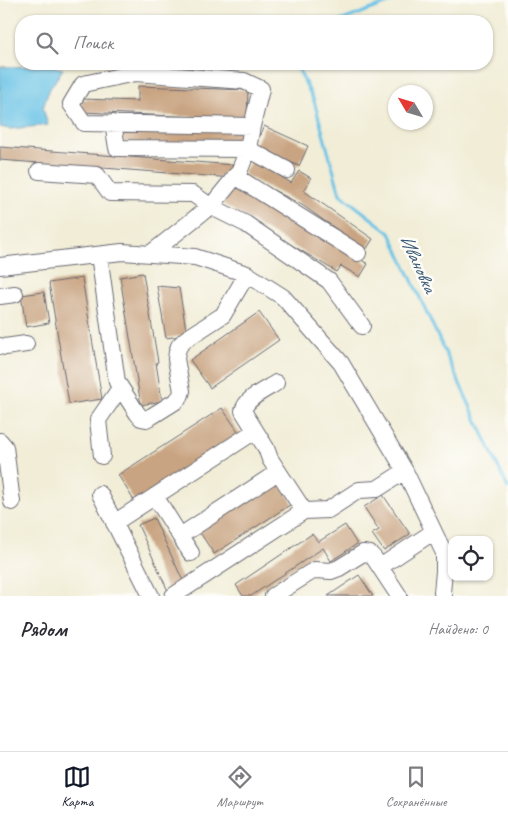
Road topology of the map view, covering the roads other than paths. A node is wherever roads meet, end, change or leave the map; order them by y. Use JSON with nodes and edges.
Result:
{"nodes":[{"id":1,"x":113,"y":123,"type":"junction"},
{"id":2,"x":252,"y":126,"type":"junction"},
{"id":3,"x":248,"y":149,"type":"junction"},
{"id":4,"x":287,"y":170,"type":"dead end"},
{"id":5,"x":39,"y":171,"type":"dead end"},
{"id":6,"x":236,"y":176,"type":"junction"},
{"id":7,"x":210,"y":206,"type":"junction"},
{"id":8,"x":358,"y":253,"type":"dead end"},
{"id":9,"x":150,"y":254,"type":"junction"},
{"id":10,"x":99,"y":255,"type":"junction"},
{"id":11,"x":0,"y":266,"type":"edge"},
{"id":12,"x":248,"y":274,"type":"junction"},
{"id":13,"x":362,"y":326,"type":"dead end"},
{"id":14,"x":26,"y":344,"type":"dead end"},
{"id":15,"x":0,"y":346,"type":"edge"},
{"id":16,"x":276,"y":383,"type":"dead end"},
{"id":17,"x":120,"y":388,"type":"junction"},
{"id":18,"x":255,"y":431,"type":"junction"},
{"id":19,"x":0,"y":440,"type":"edge"},
{"id":20,"x":102,"y":456,"type":"dead end"},
{"id":21,"x":404,"y":471,"type":"junction"},
{"id":22,"x":278,"y":472,"type":"junction"},
{"id":23,"x":100,"y":494,"type":"dead end"},
{"id":24,"x":155,"y":496,"type":"junction"},
{"id":25,"x":12,"y":502,"type":"dead end"},
{"id":26,"x":304,"y":511,"type":"junction"},
{"id":27,"x":114,"y":522,"type":"junction"},
{"id":28,"x":434,"y":532,"type":"junction"},
{"id":29,"x":180,"y":536,"type":"junction"},
{"id":30,"x":191,"y":553,"type":"dead end"},
{"id":31,"x":380,"y":566,"type":"junction"},
{"id":32,"x":151,"y":596,"type":"edge"},
{"id":33,"x":173,"y":596,"type":"edge"},
{"id":34,"x":273,"y":596,"type":"edge"},
{"id":35,"x":399,"y":596,"type":"edge"},
{"id":36,"x":444,"y":596,"type":"edge"}],
"edges":[{"from":1,"to":2,"type":"lane"},
{"from":1,"to":2,"type":"lane"},
{"from":1,"to":3,"type":"lane"},
{"from":2,"to":3,"type":"lane"},
{"from":3,"to":4,"type":"lane"},
{"from":3,"to":6,"type":"lane"},
{"from":5,"to":7,"type":"lane"},
{"from":6,"to":7,"type":"lane"},
{"from":6,"to":8,"type":"lane"},
{"from":7,"to":9,"type":"lane"},
{"from":7,"to":13,"type":"lane"},
{"from":9,"to":10,"type":"lane"},
{"from":9,"to":12,"type":"lane"},
{"from":10,"to":11,"type":"lane"},
{"from":10,"to":17,"type":"lane"},
{"from":12,"to":17,"type":"lane"},
{"from":12,"to":21,"type":"lane"},
{"from":14,"to":15,"type":"lane"},
{"from":16,"to":18,"type":"lane"},
{"from":17,"to":20,"type":"lane"},
{"from":18,"to":22,"type":"lane"},
{"from":18,"to":24,"type":"lane"},
{"from":19,"to":25,"type":"lane"},
{"from":21,"to":26,"type":"lane"},
{"from":21,"to":28,"type":"lane"},
{"from":22,"to":26,"type":"lane"},
{"from":22,"to":29,"type":"lane"},
{"from":23,"to":27,"type":"lane"},
{"from":24,"to":27,"type":"lane"},
{"from":24,"to":29,"type":"lane"},
{"from":26,"to":33,"type":"lane"},
{"from":27,"to":32,"type":"lane"},
{"from":28,"to":31,"type":"lane"},
{"from":28,"to":36,"type":"lane"},
{"from":29,"to":30,"type":"lane"},
{"from":31,"to":34,"type":"lane"},
{"from":31,"to":35,"type":"lane"}]}
